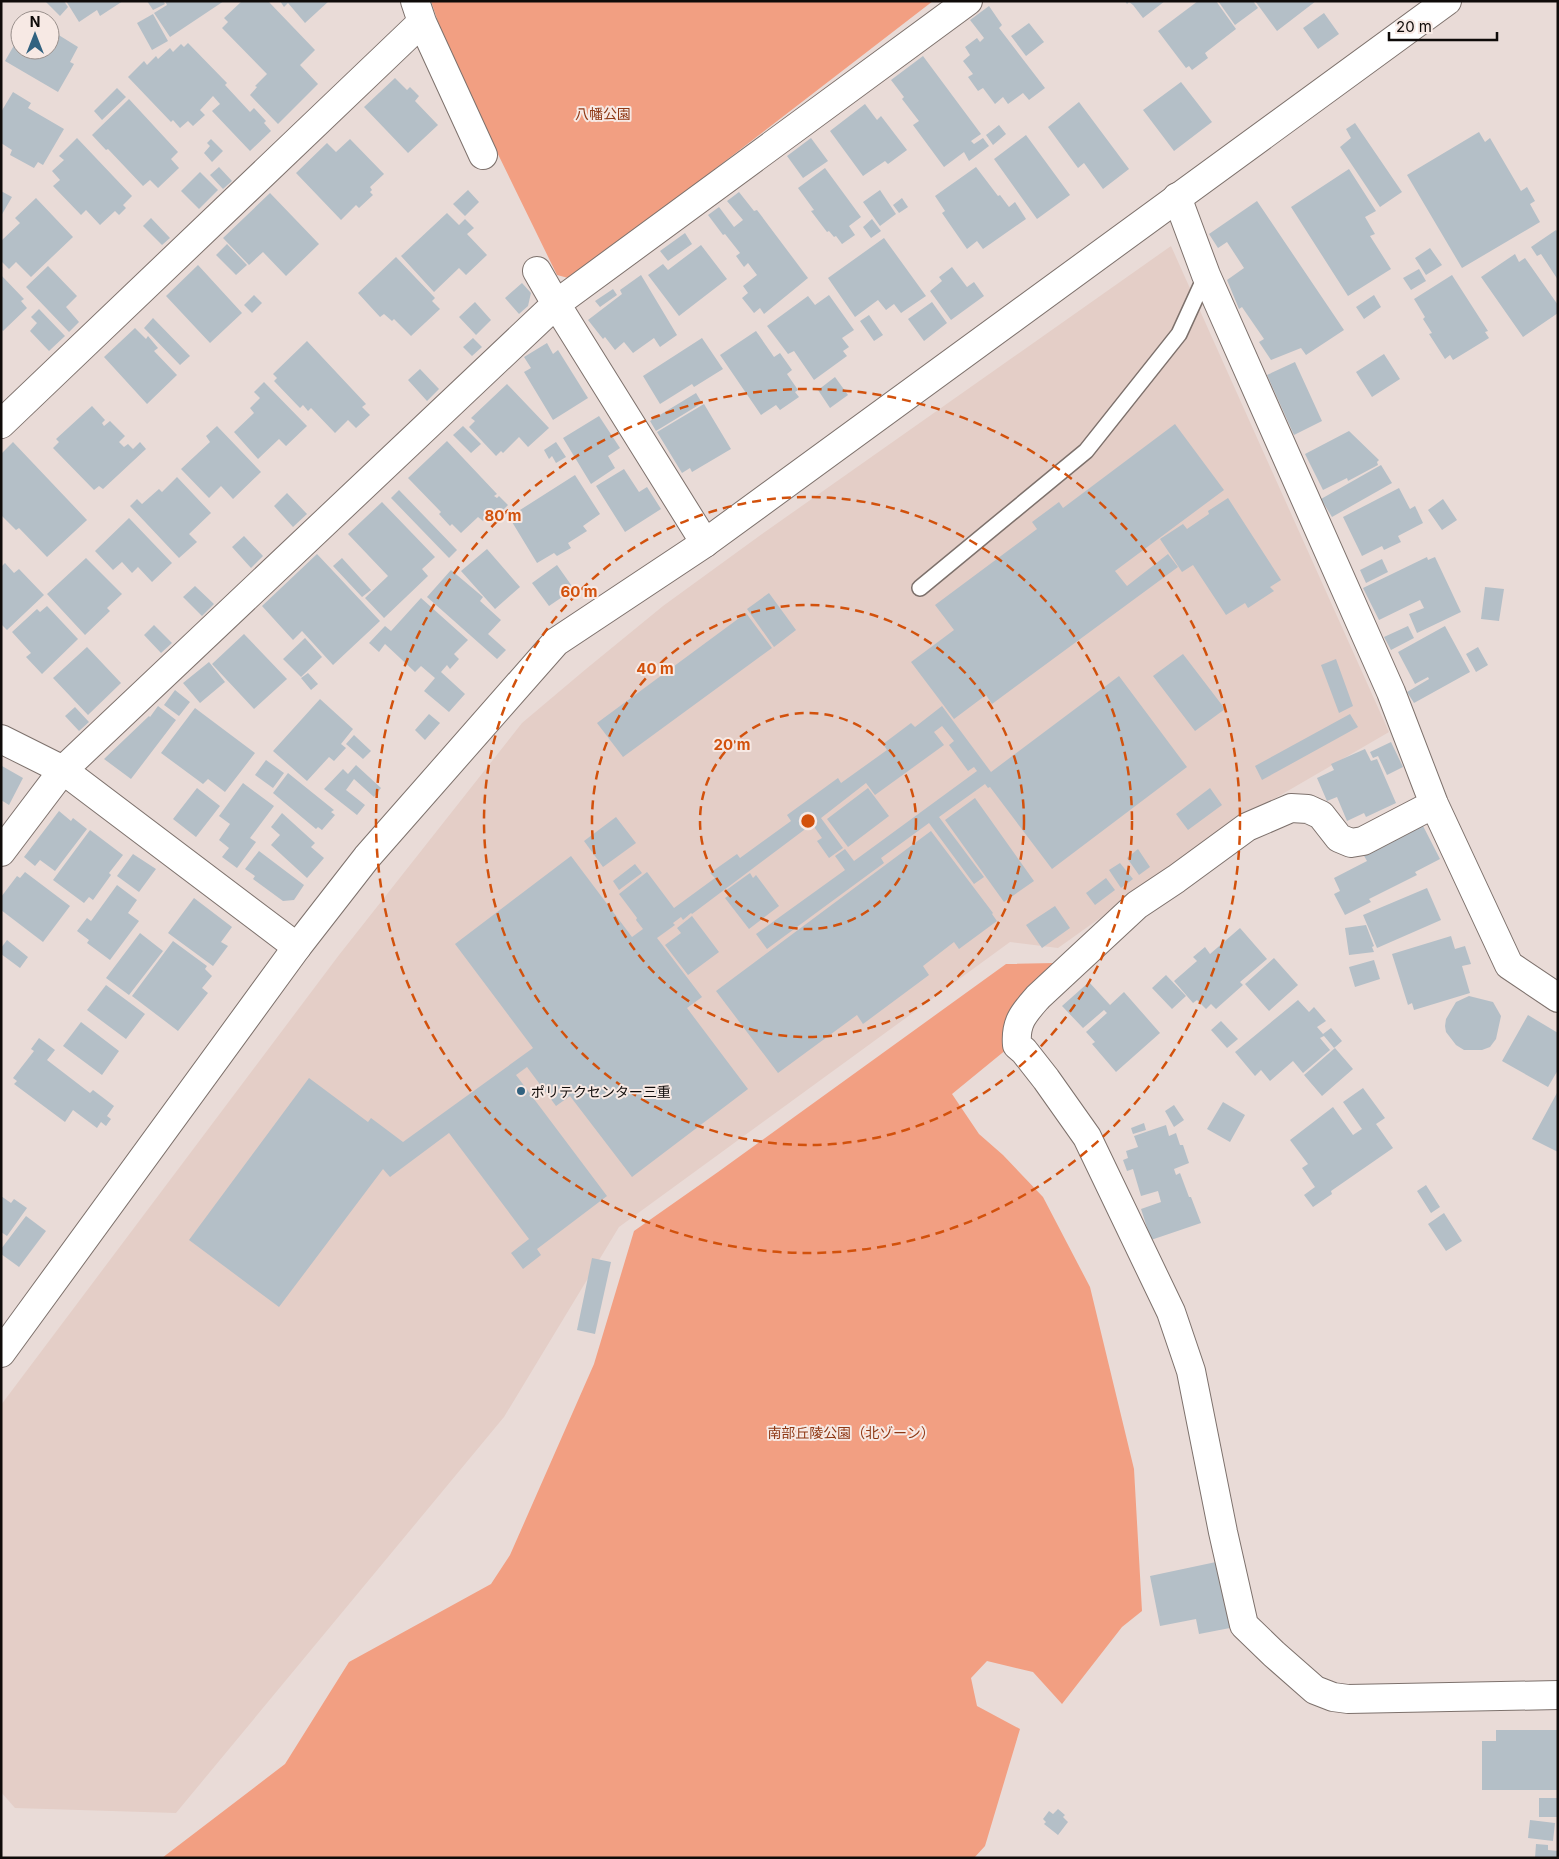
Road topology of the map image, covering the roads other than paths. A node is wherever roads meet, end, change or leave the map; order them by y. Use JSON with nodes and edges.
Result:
{"nodes":[{"id":1,"x":968,"y":1,"type":"edge"},
{"id":2,"x":1447,"y":1,"type":"edge"},
{"id":3,"x":419,"y":12,"type":"edge"},
{"id":4,"x":483,"y":154,"type":"dead end"},
{"id":5,"x":1177,"y":197,"type":"junction"},
{"id":6,"x":537,"y":271,"type":"dead end"},
{"id":7,"x":1206,"y":275,"type":"junction"},
{"id":8,"x":556,"y":304,"type":"junction"},
{"id":9,"x":7,"y":410,"type":"edge"},
{"id":10,"x":705,"y":543,"type":"junction"},
{"id":11,"x":920,"y":588,"type":"dead end"},
{"id":12,"x":1,"y":739,"type":"edge"},
{"id":13,"x":63,"y":770,"type":"junction"},
{"id":14,"x":1434,"y":804,"type":"junction"},
{"id":15,"x":1,"y":852,"type":"edge"},
{"id":16,"x":297,"y":947,"type":"junction"},
{"id":17,"x":1558,"y":998,"type":"edge"},
{"id":18,"x":1,"y":1353,"type":"edge"},
{"id":19,"x":1558,"y":1695,"type":"edge"}],
"edges":[{"from":1,"to":8,"type":"street"},
{"from":2,"to":5,"type":"street"},
{"from":3,"to":4,"type":"street"},
{"from":3,"to":9,"type":"street"},
{"from":5,"to":7,"type":"street"},
{"from":5,"to":10,"type":"street"},
{"from":6,"to":8,"type":"street"},
{"from":7,"to":11,"type":"lane"},
{"from":7,"to":14,"type":"street"},
{"from":8,"to":10,"type":"street"},
{"from":8,"to":13,"type":"street"},
{"from":10,"to":16,"type":"street"},
{"from":12,"to":13,"type":"street"},
{"from":13,"to":15,"type":"street"},
{"from":13,"to":16,"type":"street"},
{"from":14,"to":17,"type":"street"},
{"from":14,"to":19,"type":"street"},
{"from":16,"to":18,"type":"street"}]}
